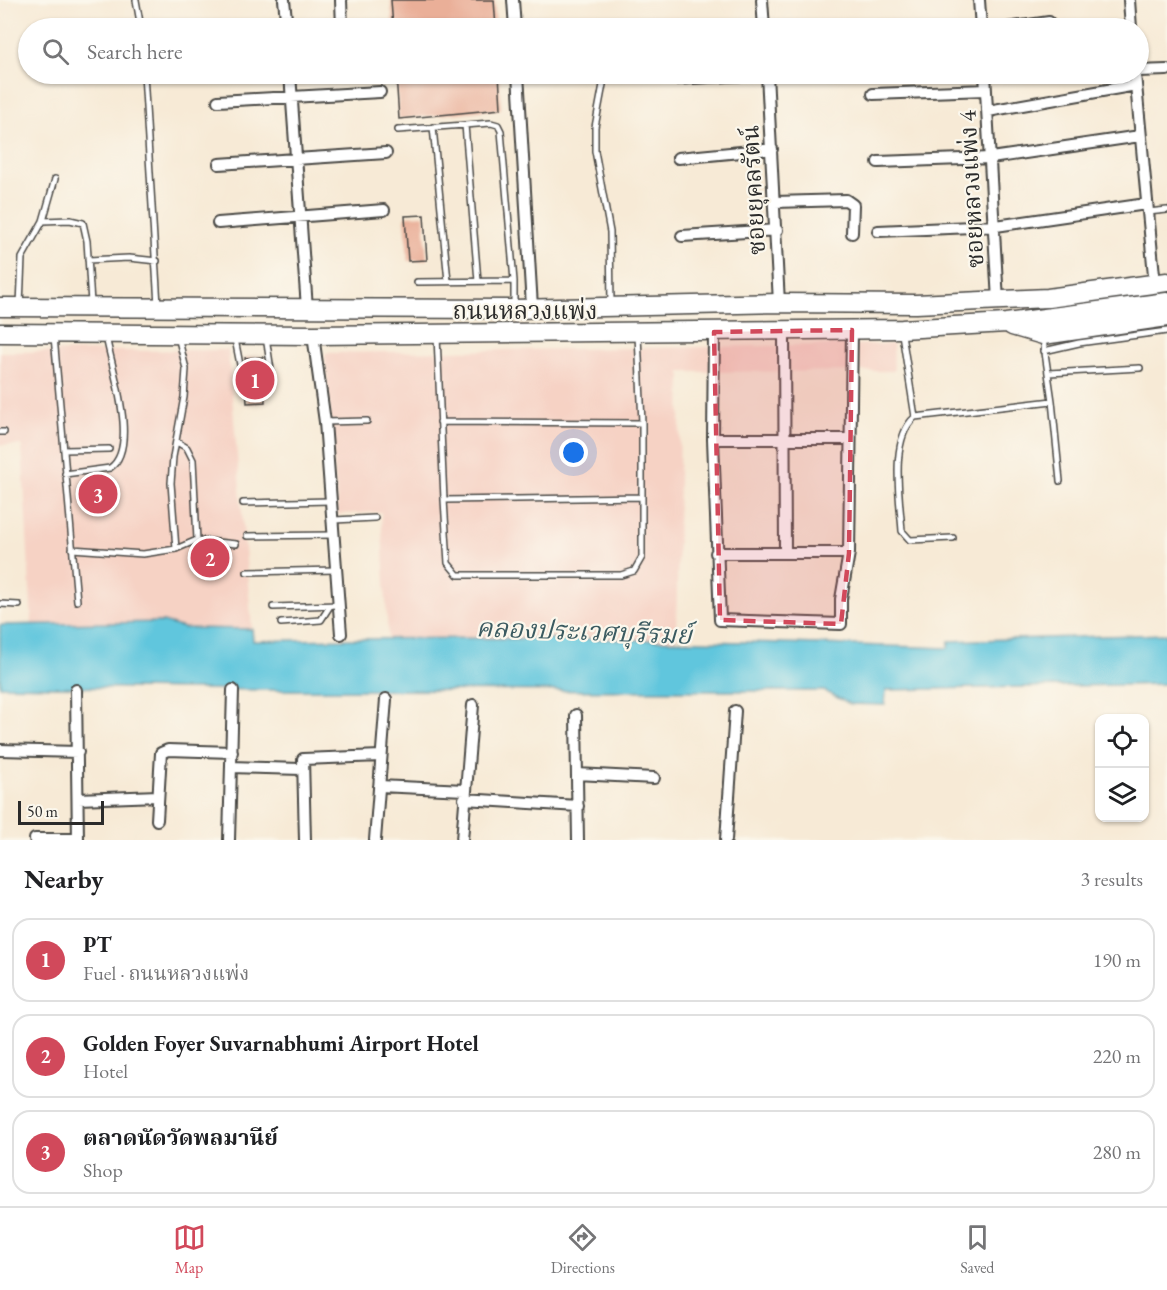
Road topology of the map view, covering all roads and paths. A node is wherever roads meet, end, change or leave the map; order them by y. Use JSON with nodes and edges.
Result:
{"nodes":[{"id":1,"x":136,"y":0,"type":"edge"},
{"id":2,"x":284,"y":0,"type":"edge"},
{"id":3,"x":341,"y":0,"type":"edge"},
{"id":4,"x":513,"y":0,"type":"edge"},
{"id":5,"x":762,"y":0,"type":"edge"},
{"id":6,"x":979,"y":0,"type":"edge"},
{"id":7,"x":1129,"y":0,"type":"edge"},
{"id":8,"x":139,"y":18,"type":"edge"},
{"id":9,"x":285,"y":18,"type":"edge"},
{"id":10,"x":341,"y":18,"type":"edge"},
{"id":11,"x":514,"y":18,"type":"edge"},
{"id":12,"x":763,"y":18,"type":"edge"},
{"id":13,"x":980,"y":18,"type":"edge"},
{"id":14,"x":1130,"y":18,"type":"edge"},
{"id":15,"x":1167,"y":70,"type":"edge"},
{"id":16,"x":1149,"y":71,"type":"edge"},
{"id":17,"x":145,"y":84,"type":"edge"},
{"id":18,"x":291,"y":84,"type":"edge"},
{"id":19,"x":519,"y":84,"type":"edge"},
{"id":20,"x":603,"y":84,"type":"edge"},
{"id":21,"x":767,"y":84,"type":"edge"},
{"id":22,"x":986,"y":84,"type":"edge"},
{"id":23,"x":1136,"y":85,"type":"joint"},
{"id":24,"x":986,"y":90,"type":"junction"},
{"id":25,"x":380,"y":92,"type":"dead end"},
{"id":26,"x":873,"y":94,"type":"dead end"},
{"id":27,"x":292,"y":98,"type":"junction"},
{"id":28,"x":218,"y":101,"type":"dead end"},
{"id":29,"x":988,"y":111,"type":"junction"},
{"id":30,"x":465,"y":125,"type":"junction"},
{"id":31,"x":433,"y":127,"type":"junction"},
{"id":32,"x":398,"y":130,"type":"dead end"},
{"id":33,"x":1140,"y":136,"type":"junction"},
{"id":34,"x":772,"y":149,"type":"junction"},
{"id":35,"x":386,"y":153,"type":"dead end"},
{"id":36,"x":678,"y":158,"type":"dead end"},
{"id":37,"x":991,"y":158,"type":"junction"},
{"id":38,"x":297,"y":159,"type":"junction"},
{"id":39,"x":878,"y":162,"type":"dead end"},
{"id":40,"x":219,"y":164,"type":"dead end"},
{"id":41,"x":55,"y":179,"type":"dead end"},
{"id":42,"x":775,"y":202,"type":"junction"},
{"id":43,"x":1146,"y":208,"type":"junction"},
{"id":44,"x":384,"y":210,"type":"dead end"},
{"id":45,"x":1167,"y":210,"type":"edge"},
{"id":46,"x":301,"y":216,"type":"junction"},
{"id":47,"x":43,"y":221,"type":"junction"},
{"id":48,"x":218,"y":223,"type":"dead end"},
{"id":49,"x":996,"y":226,"type":"junction"},
{"id":50,"x":777,"y":230,"type":"junction"},
{"id":51,"x":878,"y":231,"type":"dead end"},
{"id":52,"x":852,"y":233,"type":"dead end"},
{"id":53,"x":682,"y":236,"type":"dead end"},
{"id":54,"x":88,"y":260,"type":"junction"},
{"id":55,"x":157,"y":261,"type":"junction"},
{"id":56,"x":1162,"y":276,"type":"edge"},
{"id":57,"x":448,"y":281,"type":"junction"},
{"id":58,"x":478,"y":281,"type":"junction"},
{"id":59,"x":514,"y":281,"type":"junction"},
{"id":60,"x":417,"y":282,"type":"dead end"},
{"id":61,"x":1167,"y":289,"type":"edge"},
{"id":62,"x":1167,"y":295,"type":"edge"},
{"id":63,"x":999,"y":301,"type":"junction"},
{"id":64,"x":1167,"y":302,"type":"edge"},
{"id":65,"x":779,"y":303,"type":"junction"},
{"id":66,"x":611,"y":305,"type":"junction"},
{"id":67,"x":0,"y":307,"type":"edge"},
{"id":68,"x":28,"y":307,"type":"junction"},
{"id":69,"x":92,"y":307,"type":"junction"},
{"id":70,"x":532,"y":307,"type":"junction"},
{"id":71,"x":158,"y":308,"type":"junction"},
{"id":72,"x":307,"y":308,"type":"junction"},
{"id":73,"x":514,"y":309,"type":"junction"},
{"id":74,"x":1167,"y":317,"type":"edge"},
{"id":75,"x":0,"y":322,"type":"edge"},
{"id":76,"x":179,"y":326,"type":"junction"},
{"id":77,"x":902,"y":329,"type":"junction"},
{"id":78,"x":784,"y":330,"type":"junction"},
{"id":79,"x":852,"y":330,"type":"junction"},
{"id":80,"x":1167,"y":331,"type":"edge"},
{"id":81,"x":714,"y":332,"type":"junction"},
{"id":82,"x":0,"y":333,"type":"edge"},
{"id":83,"x":638,"y":333,"type":"junction"},
{"id":84,"x":53,"y":334,"type":"junction"},
{"id":85,"x":106,"y":334,"type":"junction"},
{"id":86,"x":437,"y":334,"type":"junction"},
{"id":87,"x":234,"y":335,"type":"junction"},
{"id":88,"x":266,"y":335,"type":"junction"},
{"id":89,"x":313,"y":335,"type":"junction"},
{"id":90,"x":1046,"y":335,"type":"junction"},
{"id":91,"x":1140,"y":368,"type":"dead end"},
{"id":92,"x":1049,"y":373,"type":"junction"},
{"id":93,"x":246,"y":380,"type":"dead end"},
{"id":94,"x":264,"y":380,"type":"dead end"},
{"id":95,"x":1052,"y":401,"type":"junction"},
{"id":96,"x":915,"y":417,"type":"junction"},
{"id":97,"x":367,"y":421,"type":"dead end"},
{"id":98,"x":325,"y":422,"type":"junction"},
{"id":99,"x":440,"y":422,"type":"junction"},
{"id":100,"x":642,"y":423,"type":"junction"},
{"id":101,"x":713,"y":439,"type":"junction"},
{"id":102,"x":783,"y":439,"type":"junction"},
{"id":103,"x":850,"y":439,"type":"junction"},
{"id":104,"x":177,"y":442,"type":"junction"},
{"id":105,"x":109,"y":448,"type":"dead end"},
{"id":106,"x":64,"y":450,"type":"junction"},
{"id":107,"x":65,"y":474,"type":"junction"},
{"id":108,"x":1060,"y":481,"type":"dead end"},
{"id":109,"x":642,"y":497,"type":"junction"},
{"id":110,"x":444,"y":500,"type":"junction"},
{"id":111,"x":332,"y":501,"type":"junction"},
{"id":112,"x":243,"y":503,"type":"dead end"},
{"id":113,"x":375,"y":518,"type":"dead end"},
{"id":114,"x":334,"y":520,"type":"junction"},
{"id":115,"x":334,"y":535,"type":"junction"},
{"id":116,"x":247,"y":536,"type":"dead end"},
{"id":117,"x":953,"y":538,"type":"dead end"},
{"id":118,"x":197,"y":540,"type":"junction"},
{"id":119,"x":236,"y":544,"type":"dead end"},
{"id":120,"x":72,"y":549,"type":"junction"},
{"id":121,"x":176,"y":549,"type":"junction"},
{"id":122,"x":716,"y":553,"type":"junction"},
{"id":123,"x":785,"y":553,"type":"junction"},
{"id":124,"x":849,"y":554,"type":"junction"},
{"id":125,"x":336,"y":570,"type":"junction"},
{"id":126,"x":247,"y":572,"type":"dead end"},
{"id":127,"x":77,"y":601,"type":"dead end"},
{"id":128,"x":0,"y":604,"type":"edge"},
{"id":129,"x":19,"y":605,"type":"dead end"},
{"id":130,"x":334,"y":605,"type":"junction"},
{"id":131,"x":273,"y":607,"type":"dead end"},
{"id":132,"x":281,"y":623,"type":"dead end"},
{"id":133,"x":341,"y":634,"type":"dead end"},
{"id":134,"x":76,"y":690,"type":"dead end"},
{"id":135,"x":233,"y":690,"type":"dead end"},
{"id":136,"x":386,"y":699,"type":"dead end"},
{"id":137,"x":473,"y":705,"type":"dead end"},
{"id":138,"x":735,"y":711,"type":"dead end"},
{"id":139,"x":576,"y":715,"type":"dead end"},
{"id":140,"x":0,"y":750,"type":"edge"},
{"id":141,"x":232,"y":752,"type":"junction"},
{"id":142,"x":78,"y":753,"type":"junction"},
{"id":143,"x":381,"y":756,"type":"junction"},
{"id":144,"x":231,"y":767,"type":"junction"},
{"id":145,"x":302,"y":769,"type":"junction"},
{"id":146,"x":578,"y":774,"type":"junction"},
{"id":147,"x":654,"y":778,"type":"dead end"},
{"id":148,"x":379,"y":786,"type":"junction"},
{"id":149,"x":464,"y":794,"type":"junction"},
{"id":150,"x":158,"y":796,"type":"junction"},
{"id":151,"x":78,"y":799,"type":"junction"},
{"id":152,"x":578,"y":806,"type":"junction"},
{"id":153,"x":157,"y":820,"type":"dead end"},
{"id":154,"x":35,"y":838,"type":"edge"},
{"id":155,"x":78,"y":839,"type":"edge"},
{"id":156,"x":229,"y":840,"type":"edge"},
{"id":157,"x":305,"y":840,"type":"edge"},
{"id":158,"x":375,"y":840,"type":"edge"},
{"id":159,"x":462,"y":840,"type":"edge"},
{"id":160,"x":578,"y":840,"type":"edge"},
{"id":161,"x":726,"y":840,"type":"edge"}],
"edges":[{"from":1,"to":8,"type":"lane"},
{"from":2,"to":9,"type":"street"},
{"from":3,"to":10,"type":"street"},
{"from":4,"to":11,"type":"street"},
{"from":5,"to":12,"type":"street"},
{"from":6,"to":13,"type":"street"},
{"from":7,"to":14,"type":"street"},
{"from":15,"to":16,"type":"street"},
{"from":17,"to":55,"type":"lane"},
{"from":18,"to":27,"type":"street"},
{"from":19,"to":70,"type":"street"},
{"from":20,"to":66,"type":"lane"},
{"from":21,"to":34,"type":"street","name":"ซอยยุคลรัตน์"},
{"from":22,"to":24,"type":"street","name":"ซอยหลวงแพ่ง 4"},
{"from":23,"to":29,"type":"street"},
{"from":23,"to":33,"type":"street"},
{"from":24,"to":26,"type":"street"},
{"from":24,"to":29,"type":"street","name":"ซอยหลวงแพ่ง 4"},
{"from":25,"to":27,"type":"street"},
{"from":27,"to":28,"type":"street"},
{"from":27,"to":38,"type":"street"},
{"from":29,"to":37,"type":"street","name":"ซอยหลวงแพ่ง 4"},
{"from":30,"to":31,"type":"lane"},
{"from":30,"to":58,"type":"lane"},
{"from":30,"to":59,"type":"lane"},
{"from":31,"to":32,"type":"lane"},
{"from":31,"to":57,"type":"lane"},
{"from":33,"to":37,"type":"street"},
{"from":33,"to":43,"type":"street"},
{"from":34,"to":36,"type":"street"},
{"from":34,"to":42,"type":"street","name":"ซอยยุคลรัตน์"},
{"from":35,"to":38,"type":"street"},
{"from":37,"to":39,"type":"street"},
{"from":37,"to":49,"type":"street","name":"ซอยหลวงแพ่ง 4"},
{"from":38,"to":40,"type":"street"},
{"from":38,"to":46,"type":"street"},
{"from":41,"to":47,"type":"lane"},
{"from":42,"to":50,"type":"street","name":"ซอยยุคลรัตน์"},
{"from":42,"to":52,"type":"street"},
{"from":43,"to":45,"type":"lane"},
{"from":43,"to":49,"type":"street"},
{"from":43,"to":56,"type":"street"},
{"from":44,"to":46,"type":"street"},
{"from":46,"to":48,"type":"street"},
{"from":46,"to":72,"type":"street"},
{"from":47,"to":54,"type":"lane"},
{"from":47,"to":68,"type":"lane"},
{"from":49,"to":51,"type":"street"},
{"from":49,"to":63,"type":"street","name":"ซอยหลวงแพ่ง 4"},
{"from":50,"to":53,"type":"street"},
{"from":50,"to":65,"type":"street","name":"ซอยยุคลรัตน์"},
{"from":54,"to":55,"type":"lane"},
{"from":54,"to":69,"type":"lane"},
{"from":55,"to":71,"type":"lane"},
{"from":56,"to":63,"type":"main road","name":"ถนนหลวงแพ่ง"},
{"from":56,"to":63,"type":"main road"},
{"from":57,"to":58,"type":"lane"},
{"from":57,"to":60,"type":"lane"},
{"from":58,"to":59,"type":"lane"},
{"from":59,"to":73,"type":"lane"},
{"from":61,"to":76,"type":"main road"},
{"from":62,"to":75,"type":"main road"},
{"from":63,"to":65,"type":"main road","name":"ถนนหลวงแพ่ง"},
{"from":64,"to":90,"type":"main road"},
{"from":65,"to":66,"type":"main road","name":"ถนนหลวงแพ่ง"},
{"from":66,"to":70,"type":"main road","name":"ถนนหลวงแพ่ง"},
{"from":67,"to":68,"type":"main road","name":"ถนนหลวงแพ่ง"},
{"from":68,"to":69,"type":"main road","name":"ถนนหลวงแพ่ง"},
{"from":68,"to":76,"type":"main road"},
{"from":69,"to":71,"type":"main road","name":"ถนนหลวงแพ่ง"},
{"from":70,"to":73,"type":"main road","name":"ถนนหลวงแพ่ง"},
{"from":71,"to":72,"type":"main road","name":"ถนนหลวงแพ่ง"},
{"from":72,"to":73,"type":"main road","name":"ถนนหลวงแพ่ง"},
{"from":74,"to":90,"type":"main road"},
{"from":76,"to":85,"type":"main road","name":"ถนนหลวงแพ่ง"},
{"from":76,"to":87,"type":"main road","name":"ถนนหลวงแพ่ง"},
{"from":76,"to":104,"type":"lane"},
{"from":77,"to":79,"type":"main road","name":"ถนนหลวงแพ่ง"},
{"from":77,"to":90,"type":"main road","name":"ถนนหลวงแพ่ง"},
{"from":77,"to":96,"type":"lane"},
{"from":78,"to":79,"type":"main road","name":"ถนนหลวงแพ่ง"},
{"from":78,"to":81,"type":"main road","name":"ถนนหลวงแพ่ง"},
{"from":78,"to":102,"type":"street"},
{"from":79,"to":103,"type":"street"},
{"from":80,"to":90,"type":"lane"},
{"from":81,"to":83,"type":"main road","name":"ถนนหลวงแพ่ง"},
{"from":81,"to":101,"type":"street"},
{"from":82,"to":84,"type":"main road","name":"ถนนหลวงแพ่ง"},
{"from":83,"to":86,"type":"main road","name":"ถนนหลวงแพ่ง"},
{"from":83,"to":100,"type":"lane"},
{"from":84,"to":85,"type":"main road","name":"ถนนหลวงแพ่ง"},
{"from":84,"to":106,"type":"lane"},
{"from":85,"to":107,"type":"lane"},
{"from":86,"to":89,"type":"main road","name":"ถนนหลวงแพ่ง"},
{"from":86,"to":99,"type":"lane"},
{"from":87,"to":88,"type":"main road","name":"ถนนหลวงแพ่ง"},
{"from":87,"to":93,"type":"lane"},
{"from":88,"to":89,"type":"main road","name":"ถนนหลวงแพ่ง"},
{"from":88,"to":94,"type":"lane"},
{"from":89,"to":98,"type":"street"},
{"from":90,"to":92,"type":"lane"},
{"from":91,"to":92,"type":"lane"},
{"from":92,"to":95,"type":"lane"},
{"from":95,"to":96,"type":"lane"},
{"from":95,"to":108,"type":"lane"},
{"from":96,"to":117,"type":"lane"},
{"from":97,"to":98,"type":"lane"},
{"from":98,"to":111,"type":"street"},
{"from":99,"to":100,"type":"lane"},
{"from":99,"to":110,"type":"lane"},
{"from":100,"to":109,"type":"lane"},
{"from":101,"to":102,"type":"street"},
{"from":101,"to":122,"type":"street"},
{"from":102,"to":103,"type":"street"},
{"from":102,"to":123,"type":"street"},
{"from":103,"to":124,"type":"street"},
{"from":104,"to":118,"type":"lane"},
{"from":104,"to":121,"type":"lane"},
{"from":105,"to":106,"type":"lane"},
{"from":106,"to":107,"type":"lane"},
{"from":107,"to":120,"type":"lane"},
{"from":109,"to":110,"type":"lane"},
{"from":109,"to":110,"type":"lane"},
{"from":111,"to":112,"type":"lane"},
{"from":111,"to":114,"type":"street"},
{"from":113,"to":114,"type":"lane"},
{"from":114,"to":115,"type":"street"},
{"from":115,"to":116,"type":"lane"},
{"from":115,"to":125,"type":"street"},
{"from":118,"to":119,"type":"lane"},
{"from":118,"to":121,"type":"lane"},
{"from":120,"to":121,"type":"lane"},
{"from":120,"to":127,"type":"lane"},
{"from":122,"to":123,"type":"street"},
{"from":122,"to":124,"type":"street"},
{"from":123,"to":124,"type":"street"},
{"from":125,"to":126,"type":"lane"},
{"from":125,"to":130,"type":"street"},
{"from":128,"to":129,"type":"lane"},
{"from":130,"to":131,"type":"lane"},
{"from":130,"to":132,"type":"lane"},
{"from":130,"to":133,"type":"street"},
{"from":134,"to":142,"type":"street"},
{"from":135,"to":141,"type":"street"},
{"from":136,"to":143,"type":"street"},
{"from":137,"to":149,"type":"street"},
{"from":138,"to":161,"type":"street"},
{"from":139,"to":146,"type":"street"},
{"from":140,"to":142,"type":"street"},
{"from":141,"to":144,"type":"street"},
{"from":141,"to":150,"type":"street"},
{"from":142,"to":151,"type":"street"},
{"from":143,"to":145,"type":"street"},
{"from":143,"to":148,"type":"street"},
{"from":144,"to":145,"type":"street"},
{"from":144,"to":156,"type":"street"},
{"from":145,"to":157,"type":"street"},
{"from":146,"to":147,"type":"street"},
{"from":146,"to":152,"type":"street"},
{"from":148,"to":149,"type":"street"},
{"from":148,"to":158,"type":"street"},
{"from":149,"to":152,"type":"street"},
{"from":149,"to":159,"type":"street"},
{"from":150,"to":151,"type":"street"},
{"from":150,"to":153,"type":"street"},
{"from":151,"to":155,"type":"street"},
{"from":152,"to":160,"type":"street"},
{"from":154,"to":155,"type":"street"}]}
